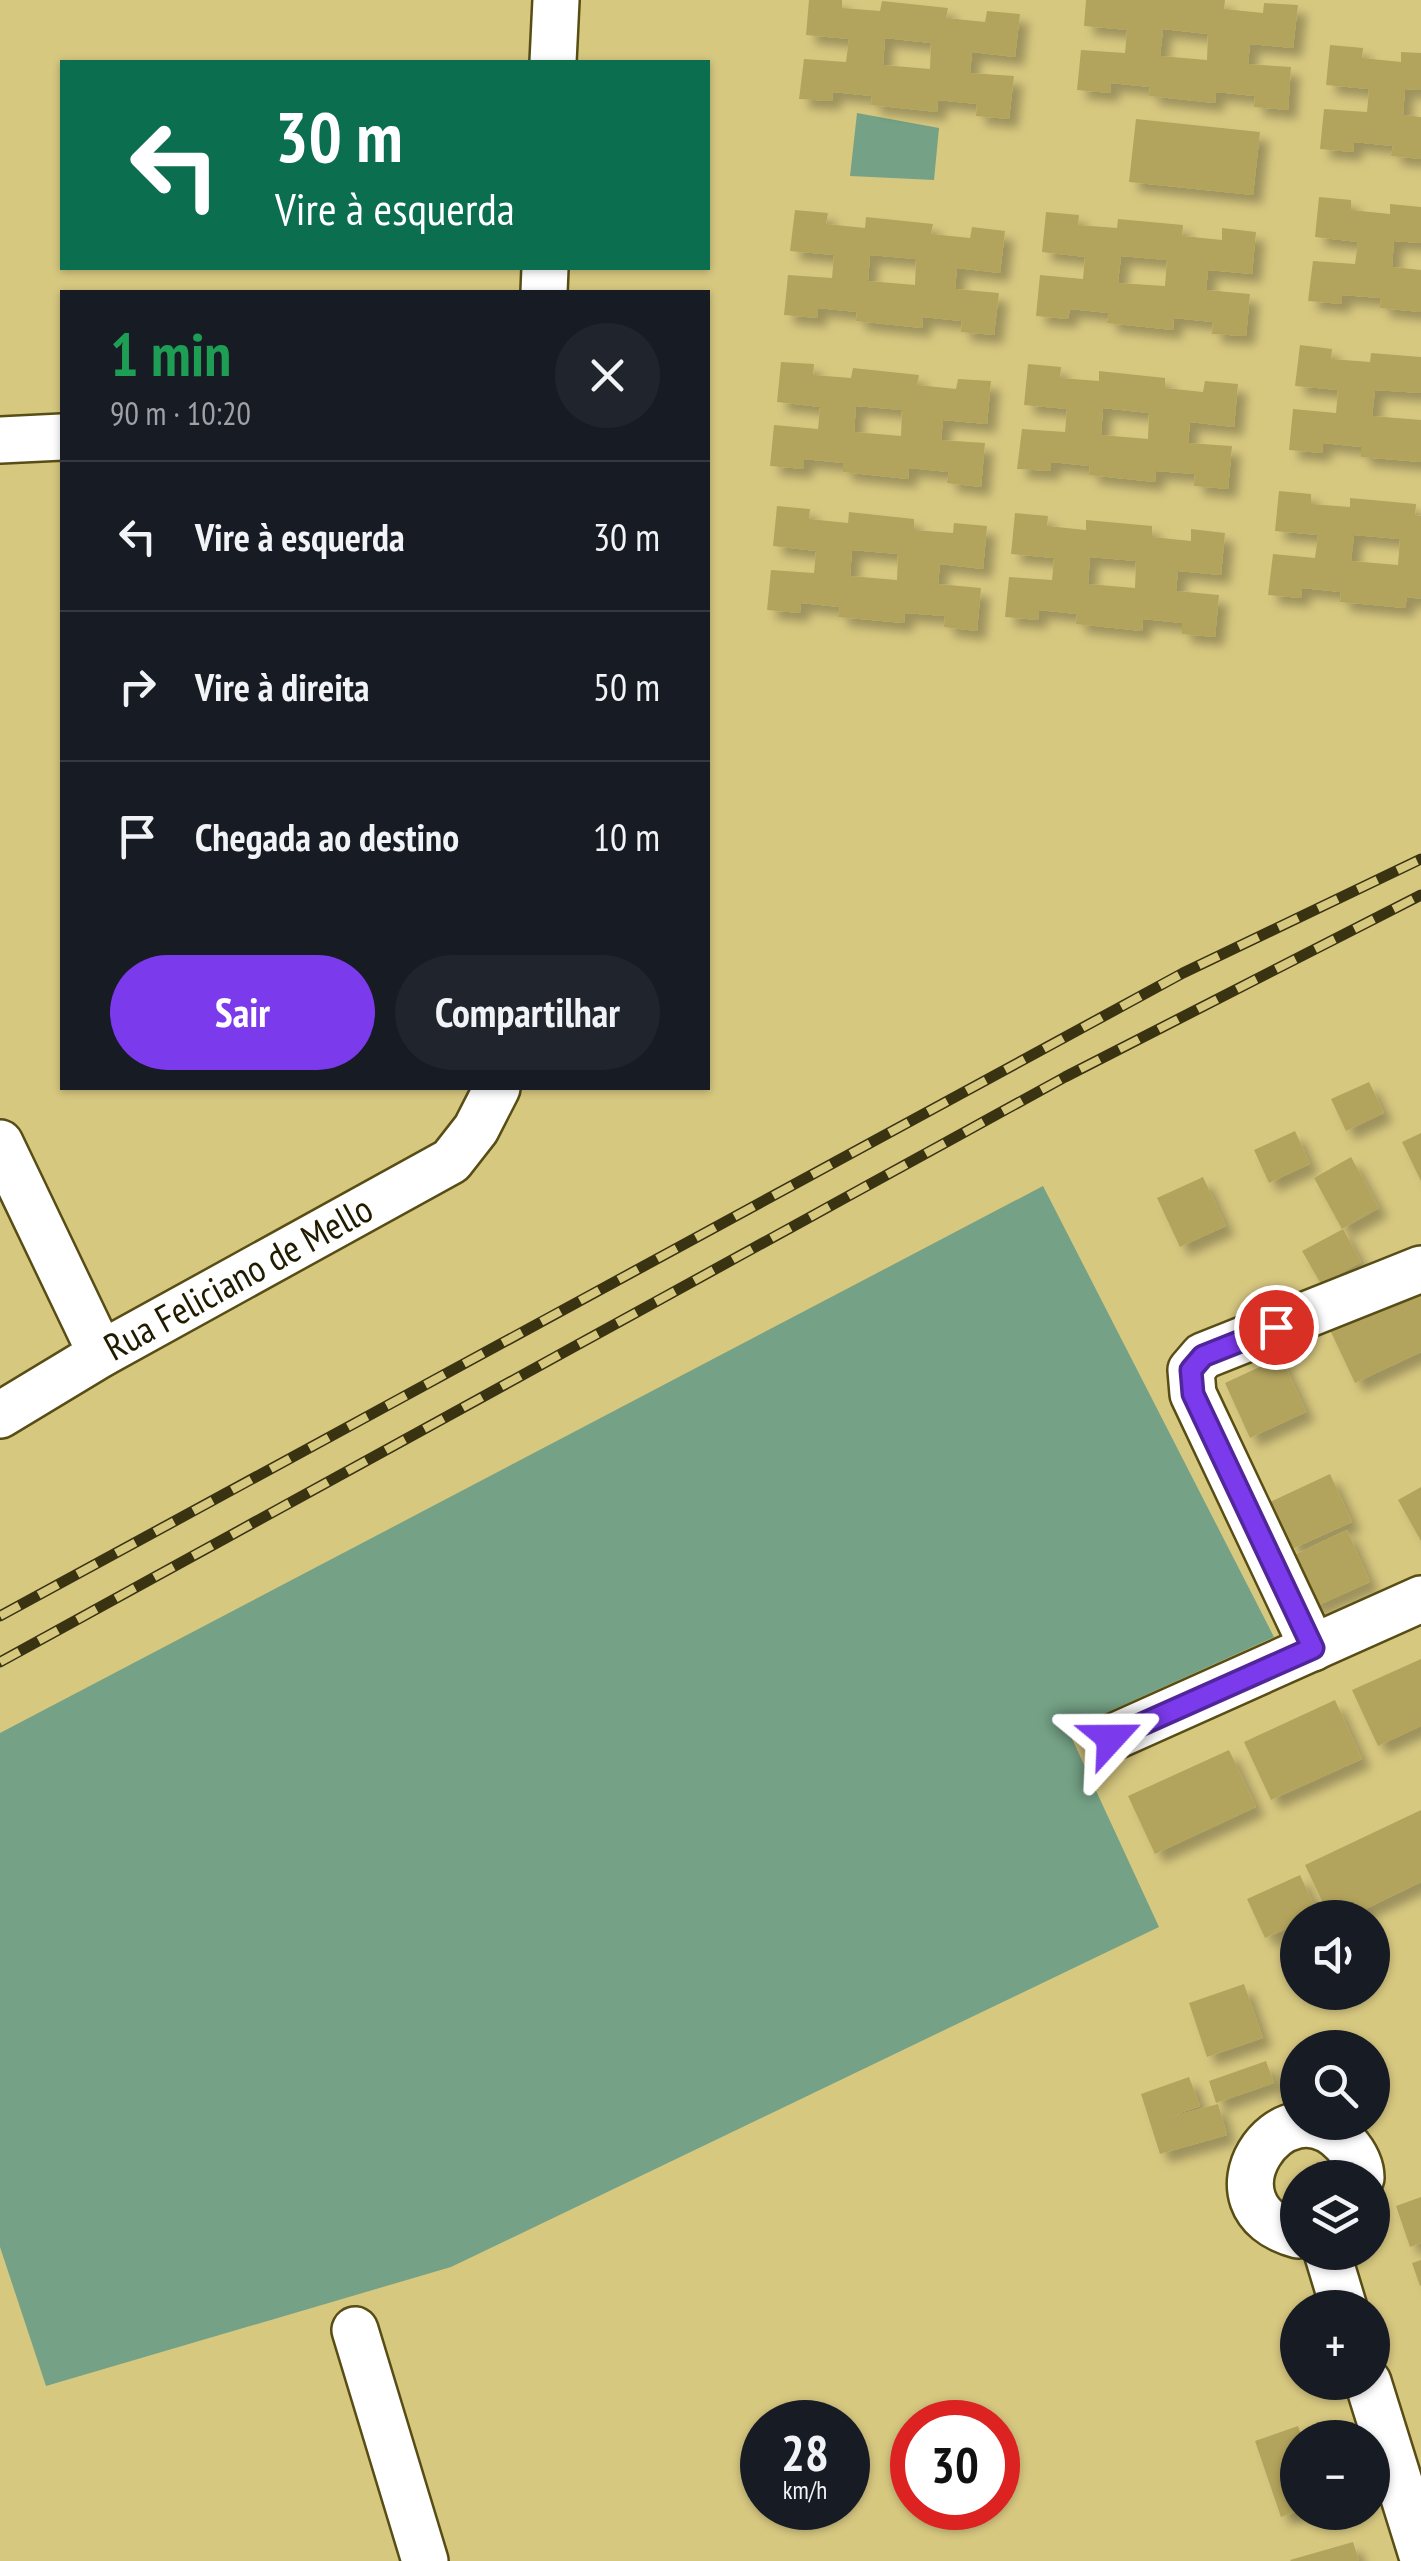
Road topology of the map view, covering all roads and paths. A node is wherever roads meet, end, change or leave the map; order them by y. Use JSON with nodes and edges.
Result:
{"nodes":[{"id":1,"x":556,"y":0,"type":"edge"},
{"id":2,"x":553,"y":60,"type":"edge"},
{"id":3,"x":60,"y":437,"type":"edge"},
{"id":4,"x":0,"y":440,"type":"edge"},
{"id":5,"x":496,"y":1090,"type":"edge"},
{"id":6,"x":0,"y":1143,"type":"edge"},
{"id":7,"x":1421,"y":1269,"type":"edge"},
{"id":8,"x":100,"y":1354,"type":"junction"},
{"id":9,"x":0,"y":1416,"type":"edge"},
{"id":10,"x":1421,"y":1600,"type":"edge"},
{"id":11,"x":1313,"y":1648,"type":"junction"},
{"id":12,"x":1111,"y":1738,"type":"dead end"},
{"id":13,"x":1356,"y":2160,"type":"edge"},
{"id":14,"x":1280,"y":2229,"type":"edge"},
{"id":15,"x":355,"y":2330,"type":"dead end"},
{"id":16,"x":1374,"y":2400,"type":"edge"},
{"id":17,"x":1421,"y":2552,"type":"edge"},
{"id":18,"x":425,"y":2561,"type":"edge"}],
"edges":[{"from":1,"to":2,"type":"street"},
{"from":3,"to":4,"type":"street"},
{"from":5,"to":8,"type":"street","name":"Rua Feliciano de Mello"},
{"from":6,"to":8,"type":"street","name":"Rua Feliciano de Mello"},
{"from":7,"to":11,"type":"street"},
{"from":8,"to":9,"type":"street"},
{"from":10,"to":11,"type":"street"},
{"from":11,"to":12,"type":"street"},
{"from":13,"to":14,"type":"street"},
{"from":15,"to":18,"type":"street"},
{"from":16,"to":17,"type":"street"}]}
